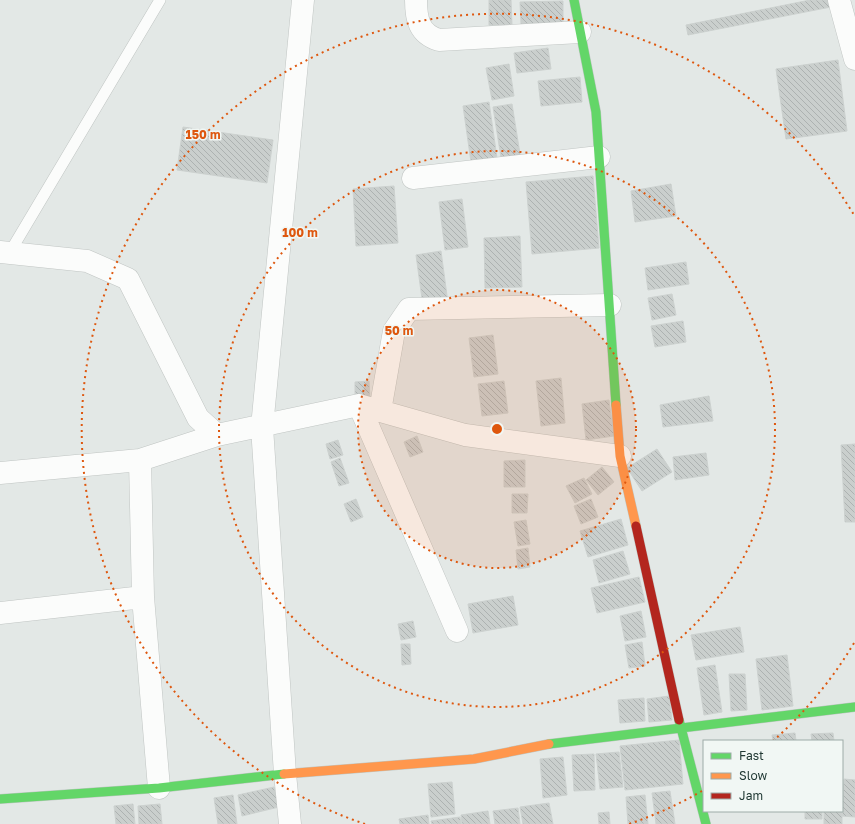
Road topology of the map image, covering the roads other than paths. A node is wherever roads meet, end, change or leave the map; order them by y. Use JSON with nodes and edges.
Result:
{"nodes":[{"id":1,"x":160,"y":0,"type":"edge"},
{"id":2,"x":303,"y":0,"type":"edge"},
{"id":3,"x":416,"y":0,"type":"edge"},
{"id":4,"x":574,"y":0,"type":"edge"},
{"id":5,"x":839,"y":0,"type":"edge"},
{"id":6,"x":580,"y":32,"type":"junction"},
{"id":7,"x":855,"y":58,"type":"edge"},
{"id":8,"x":599,"y":157,"type":"junction"},
{"id":9,"x":413,"y":178,"type":"dead end"},
{"id":10,"x":5,"y":252,"type":"edge"},
{"id":11,"x":610,"y":305,"type":"junction"},
{"id":12,"x":359,"y":405,"type":"junction"},
{"id":13,"x":380,"y":411,"type":"junction"},
{"id":14,"x":262,"y":426,"type":"junction"},
{"id":15,"x":217,"y":435,"type":"junction"},
{"id":16,"x":620,"y":456,"type":"junction"},
{"id":17,"x":140,"y":460,"type":"junction"},
{"id":18,"x":0,"y":473,"type":"edge"},
{"id":19,"x":143,"y":597,"type":"junction"},
{"id":20,"x":0,"y":613,"type":"edge"},
{"id":21,"x":457,"y":632,"type":"dead end"},
{"id":22,"x":855,"y":708,"type":"edge"},
{"id":23,"x":680,"y":728,"type":"junction"},
{"id":24,"x":285,"y":774,"type":"junction"},
{"id":25,"x":159,"y":788,"type":"junction"},
{"id":26,"x":0,"y":799,"type":"edge"},
{"id":27,"x":290,"y":824,"type":"edge"},
{"id":28,"x":706,"y":824,"type":"edge"}],
"edges":[{"from":1,"to":10,"type":"lane"},
{"from":2,"to":14,"type":"street"},
{"from":3,"to":6,"type":"street"},
{"from":4,"to":6,"type":"street"},
{"from":5,"to":7,"type":"street"},
{"from":6,"to":8,"type":"street"},
{"from":8,"to":9,"type":"street"},
{"from":8,"to":11,"type":"street"},
{"from":10,"to":15,"type":"street"},
{"from":11,"to":13,"type":"street"},
{"from":11,"to":16,"type":"street"},
{"from":12,"to":13,"type":"street"},
{"from":12,"to":14,"type":"street"},
{"from":12,"to":21,"type":"street"},
{"from":13,"to":16,"type":"street"},
{"from":14,"to":15,"type":"street"},
{"from":14,"to":24,"type":"street"},
{"from":15,"to":17,"type":"street"},
{"from":16,"to":23,"type":"street"},
{"from":17,"to":18,"type":"street"},
{"from":17,"to":19,"type":"street"},
{"from":19,"to":20,"type":"street"},
{"from":19,"to":25,"type":"street"},
{"from":22,"to":23,"type":"street"},
{"from":23,"to":24,"type":"street"},
{"from":23,"to":28,"type":"street"},
{"from":24,"to":25,"type":"street"},
{"from":24,"to":27,"type":"street"},
{"from":25,"to":26,"type":"street"}]}
